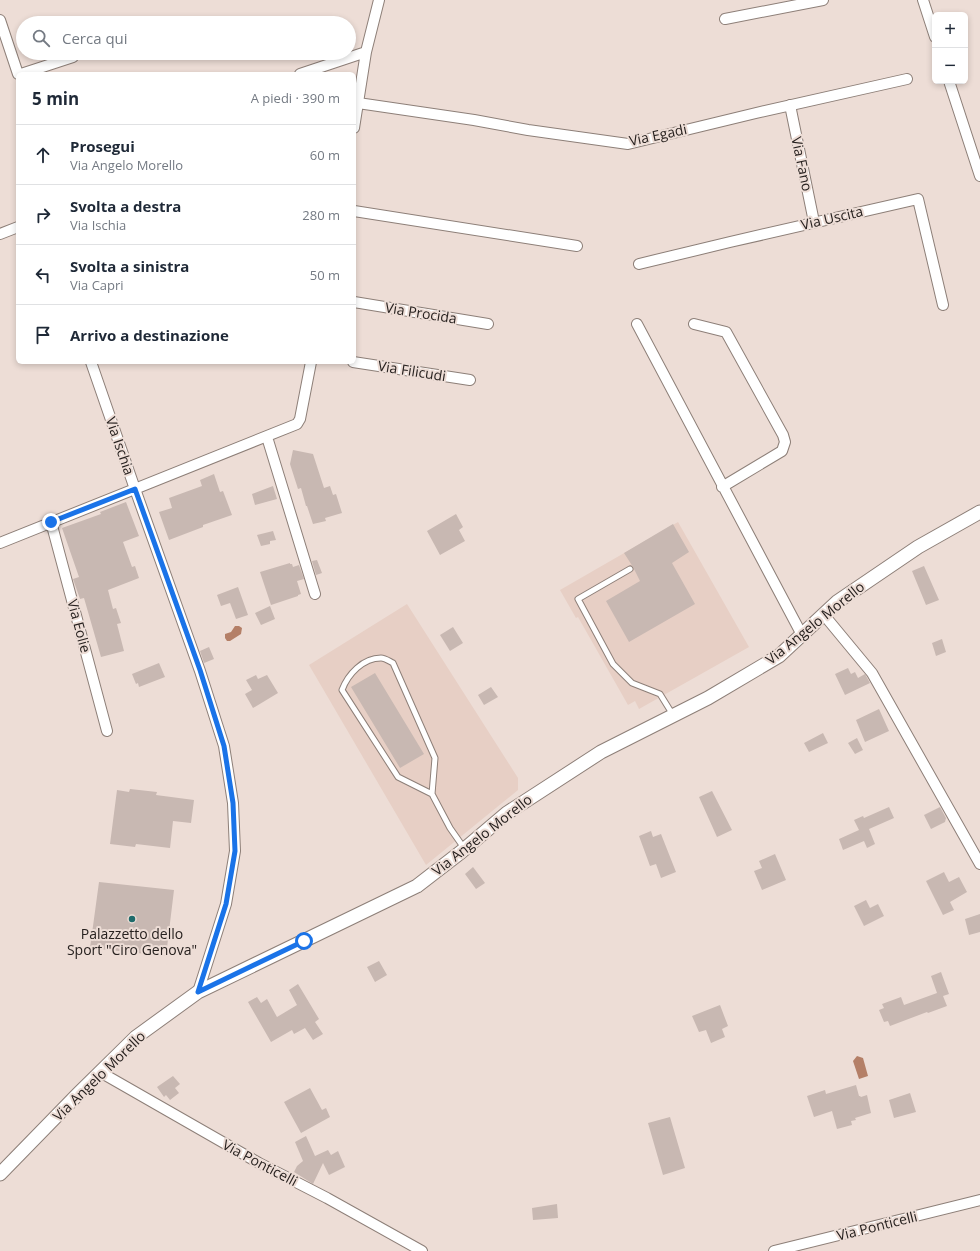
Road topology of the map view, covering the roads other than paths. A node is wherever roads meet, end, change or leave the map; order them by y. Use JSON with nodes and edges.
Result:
{"nodes":[{"id":1,"x":379,"y":0,"type":"edge"},
{"id":2,"x":823,"y":0,"type":"edge"},
{"id":3,"x":924,"y":0,"type":"edge"},
{"id":4,"x":725,"y":19,"type":"dead end"},
{"id":5,"x":0,"y":20,"type":"edge"},
{"id":6,"x":932,"y":27,"type":"edge"},
{"id":7,"x":366,"y":52,"type":"junction"},
{"id":8,"x":356,"y":55,"type":"edge"},
{"id":9,"x":63,"y":60,"type":"edge"},
{"id":10,"x":342,"y":60,"type":"edge"},
{"id":11,"x":18,"y":72,"type":"edge"},
{"id":12,"x":25,"y":72,"type":"edge"},
{"id":13,"x":306,"y":72,"type":"edge"},
{"id":14,"x":907,"y":79,"type":"dead end"},
{"id":15,"x":950,"y":84,"type":"edge"},
{"id":16,"x":358,"y":103,"type":"junction"},
{"id":17,"x":790,"y":105,"type":"junction"},
{"id":18,"x":356,"y":116,"type":"edge"},
{"id":19,"x":980,"y":176,"type":"edge"},
{"id":20,"x":356,"y":211,"type":"edge"},
{"id":21,"x":814,"y":222,"type":"junction"},
{"id":22,"x":16,"y":228,"type":"edge"},
{"id":23,"x":0,"y":234,"type":"edge"},
{"id":24,"x":577,"y":246,"type":"dead end"},
{"id":25,"x":639,"y":264,"type":"dead end"},
{"id":26,"x":356,"y":302,"type":"edge"},
{"id":27,"x":943,"y":305,"type":"dead end"},
{"id":28,"x":488,"y":324,"type":"dead end"},
{"id":29,"x":637,"y":324,"type":"dead end"},
{"id":30,"x":694,"y":324,"type":"dead end"},
{"id":31,"x":356,"y":362,"type":"edge"},
{"id":32,"x":92,"y":364,"type":"edge"},
{"id":33,"x":311,"y":364,"type":"edge"},
{"id":34,"x":470,"y":380,"type":"dead end"},
{"id":35,"x":267,"y":437,"type":"junction"},
{"id":36,"x":722,"y":487,"type":"junction"},
{"id":37,"x":135,"y":489,"type":"junction"},
{"id":38,"x":980,"y":512,"type":"edge"},
{"id":39,"x":51,"y":522,"type":"junction"},
{"id":40,"x":0,"y":543,"type":"edge"},
{"id":41,"x":630,"y":569,"type":"dead end"},
{"id":42,"x":315,"y":594,"type":"dead end"},
{"id":43,"x":824,"y":615,"type":"junction"},
{"id":44,"x":802,"y":635,"type":"junction"},
{"id":45,"x":673,"y":716,"type":"junction"},
{"id":46,"x":107,"y":731,"type":"dead end"},
{"id":47,"x":432,"y":794,"type":"junction"},
{"id":48,"x":465,"y":849,"type":"junction"},
{"id":49,"x":980,"y":864,"type":"edge"},
{"id":50,"x":198,"y":992,"type":"junction"},
{"id":51,"x":100,"y":1072,"type":"junction"},
{"id":52,"x":0,"y":1174,"type":"edge"},
{"id":53,"x":980,"y":1200,"type":"edge"},
{"id":54,"x":422,"y":1251,"type":"edge"},
{"id":55,"x":774,"y":1251,"type":"edge"}],
"edges":[{"from":1,"to":7,"type":"street"},
{"from":2,"to":4,"type":"street"},
{"from":3,"to":6,"type":"street"},
{"from":5,"to":11,"type":"street"},
{"from":7,"to":8,"type":"street"},
{"from":7,"to":16,"type":"street"},
{"from":9,"to":12,"type":"street"},
{"from":10,"to":13,"type":"street"},
{"from":14,"to":17,"type":"street","name":"Via Egadi"},
{"from":15,"to":19,"type":"street"},
{"from":16,"to":17,"type":"street","name":"Via Egadi"},
{"from":16,"to":18,"type":"street"},
{"from":17,"to":21,"type":"street","name":"Via Fano"},
{"from":20,"to":24,"type":"street"},
{"from":21,"to":25,"type":"street","name":"Via Uscita"},
{"from":21,"to":27,"type":"street","name":"Via Uscita"},
{"from":22,"to":23,"type":"street"},
{"from":26,"to":28,"type":"street","name":"Via Procida"},
{"from":29,"to":36,"type":"street"},
{"from":30,"to":36,"type":"street"},
{"from":31,"to":34,"type":"street","name":"Via Filicudi"},
{"from":32,"to":37,"type":"street","name":"Via Ischia"},
{"from":33,"to":35,"type":"street"},
{"from":35,"to":37,"type":"street"},
{"from":35,"to":42,"type":"street"},
{"from":36,"to":44,"type":"street"},
{"from":37,"to":39,"type":"street"},
{"from":37,"to":50,"type":"street","name":"Via Ischia"},
{"from":38,"to":43,"type":"street","name":"Via Angelo Morello"},
{"from":39,"to":40,"type":"street"},
{"from":39,"to":46,"type":"street","name":"Via Eolie"},
{"from":41,"to":45,"type":"lane"},
{"from":43,"to":44,"type":"street","name":"Via Angelo Morello"},
{"from":43,"to":49,"type":"street"},
{"from":44,"to":45,"type":"street","name":"Via Angelo Morello"},
{"from":45,"to":48,"type":"street","name":"Via Angelo Morello"},
{"from":47,"to":47,"type":"lane"},
{"from":47,"to":48,"type":"lane"},
{"from":48,"to":50,"type":"street","name":"Via Angelo Morello"},
{"from":50,"to":51,"type":"street","name":"Via Angelo Morello"},
{"from":51,"to":52,"type":"street","name":"Via Angelo Morello"},
{"from":51,"to":54,"type":"street","name":"Via Ponticelli"},
{"from":53,"to":55,"type":"street","name":"Via Ponticelli"}]}
